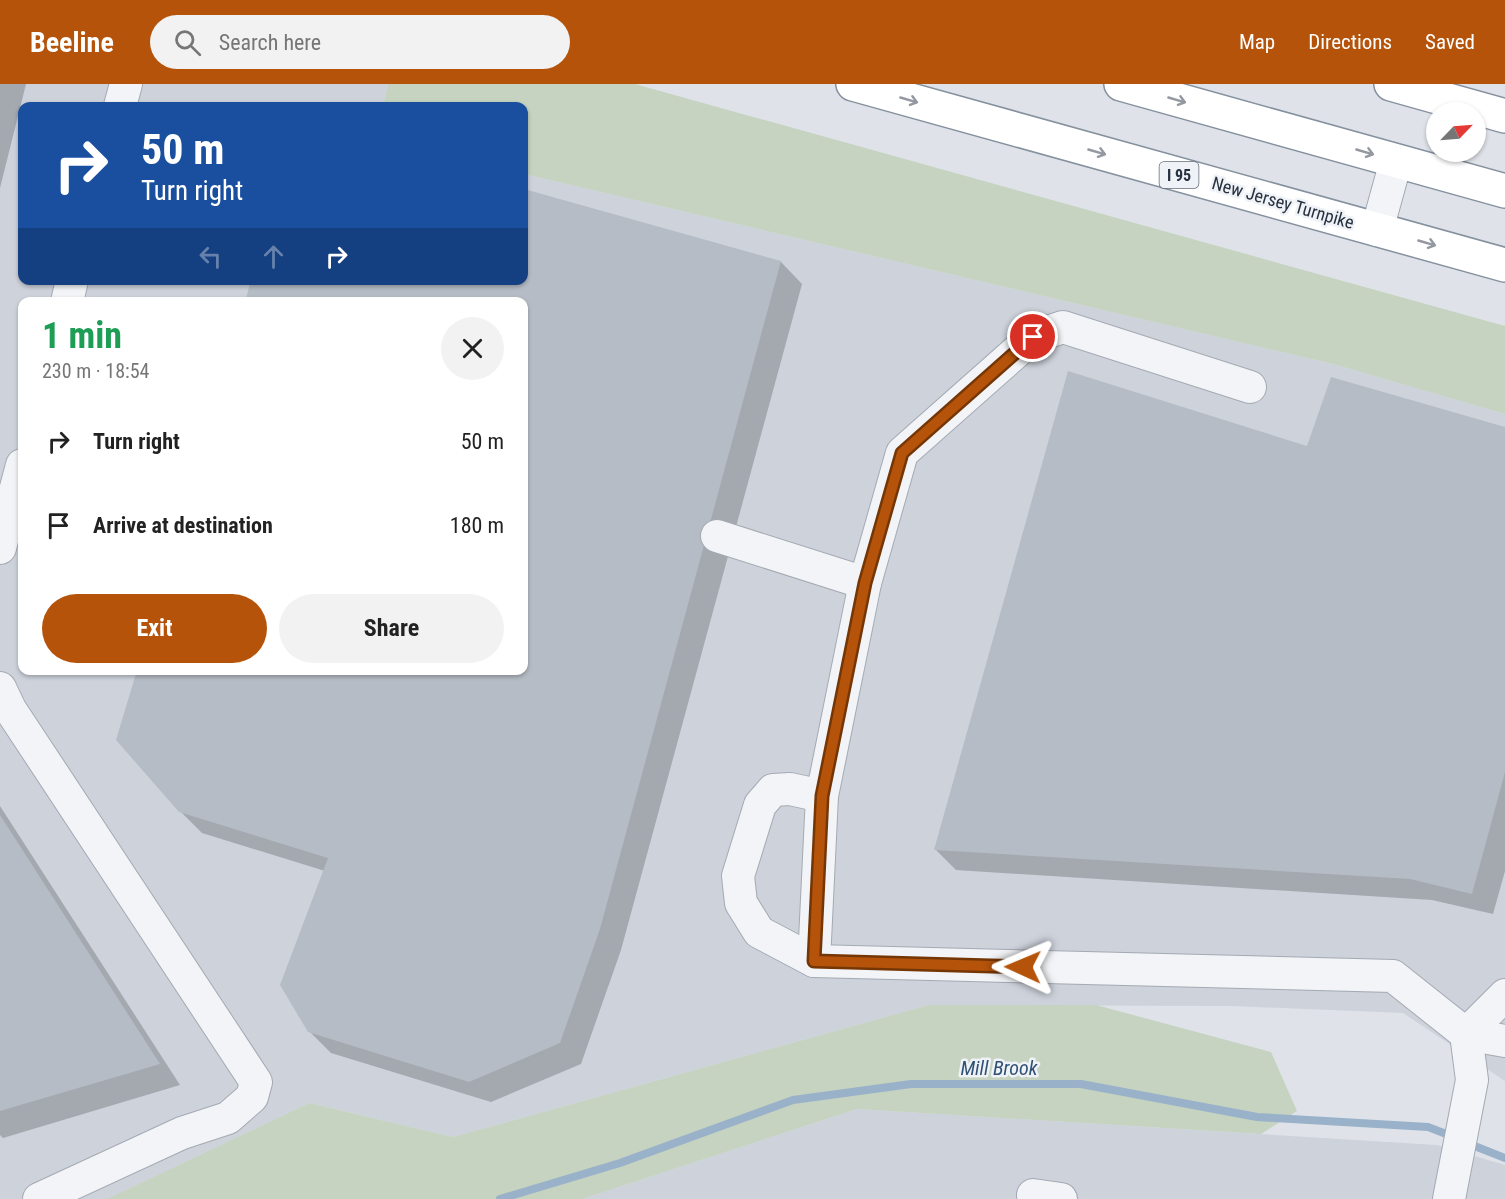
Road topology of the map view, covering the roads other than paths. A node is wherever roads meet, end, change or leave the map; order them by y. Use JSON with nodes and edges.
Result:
{"nodes":[{"id":1,"x":126,"y":84,"type":"edge"},
{"id":2,"x":853,"y":84,"type":"edge"},
{"id":3,"x":1120,"y":84,"type":"edge"},
{"id":4,"x":1407,"y":86,"type":"edge"},
{"id":5,"x":121,"y":102,"type":"edge"},
{"id":6,"x":1505,"y":116,"type":"edge"},
{"id":7,"x":1396,"y":161,"type":"junction"},
{"id":8,"x":1505,"y":191,"type":"edge"},
{"id":9,"x":1377,"y":230,"type":"junction"},
{"id":10,"x":1505,"y":265,"type":"edge"},
{"id":11,"x":1250,"y":387,"type":"dead end"},
{"id":12,"x":18,"y":480,"type":"edge"},
{"id":13,"x":717,"y":536,"type":"dead end"},
{"id":14,"x":0,"y":548,"type":"edge"},
{"id":15,"x":865,"y":583,"type":"junction"},
{"id":16,"x":0,"y":688,"type":"edge"},
{"id":17,"x":822,"y":796,"type":"junction"},
{"id":18,"x":814,"y":961,"type":"junction"},
{"id":19,"x":1505,"y":995,"type":"edge"},
{"id":20,"x":1466,"y":1034,"type":"junction"},
{"id":21,"x":1505,"y":1041,"type":"edge"},
{"id":22,"x":39,"y":1199,"type":"edge"},
{"id":23,"x":1449,"y":1199,"type":"edge"}],
"edges":[{"from":1,"to":5,"type":"lane"},
{"from":2,"to":9,"type":"highway","name":"New Jersey Turnpike","number":"I 95","one_way":true},
{"from":3,"to":7,"type":"highway","one_way":true},
{"from":4,"to":6,"type":"highway"},
{"from":7,"to":8,"type":"highway"},
{"from":7,"to":9,"type":"lane"},
{"from":9,"to":10,"type":"highway","name":"New Jersey Turnpike","number":"I 95","one_way":true},
{"from":11,"to":15,"type":"lane"},
{"from":12,"to":14,"type":"lane"},
{"from":13,"to":15,"type":"lane"},
{"from":15,"to":17,"type":"lane"},
{"from":16,"to":22,"type":"lane"},
{"from":17,"to":18,"type":"lane"},
{"from":17,"to":18,"type":"lane"},
{"from":18,"to":20,"type":"lane"},
{"from":19,"to":20,"type":"lane"},
{"from":20,"to":21,"type":"lane"},
{"from":20,"to":23,"type":"lane"}]}
